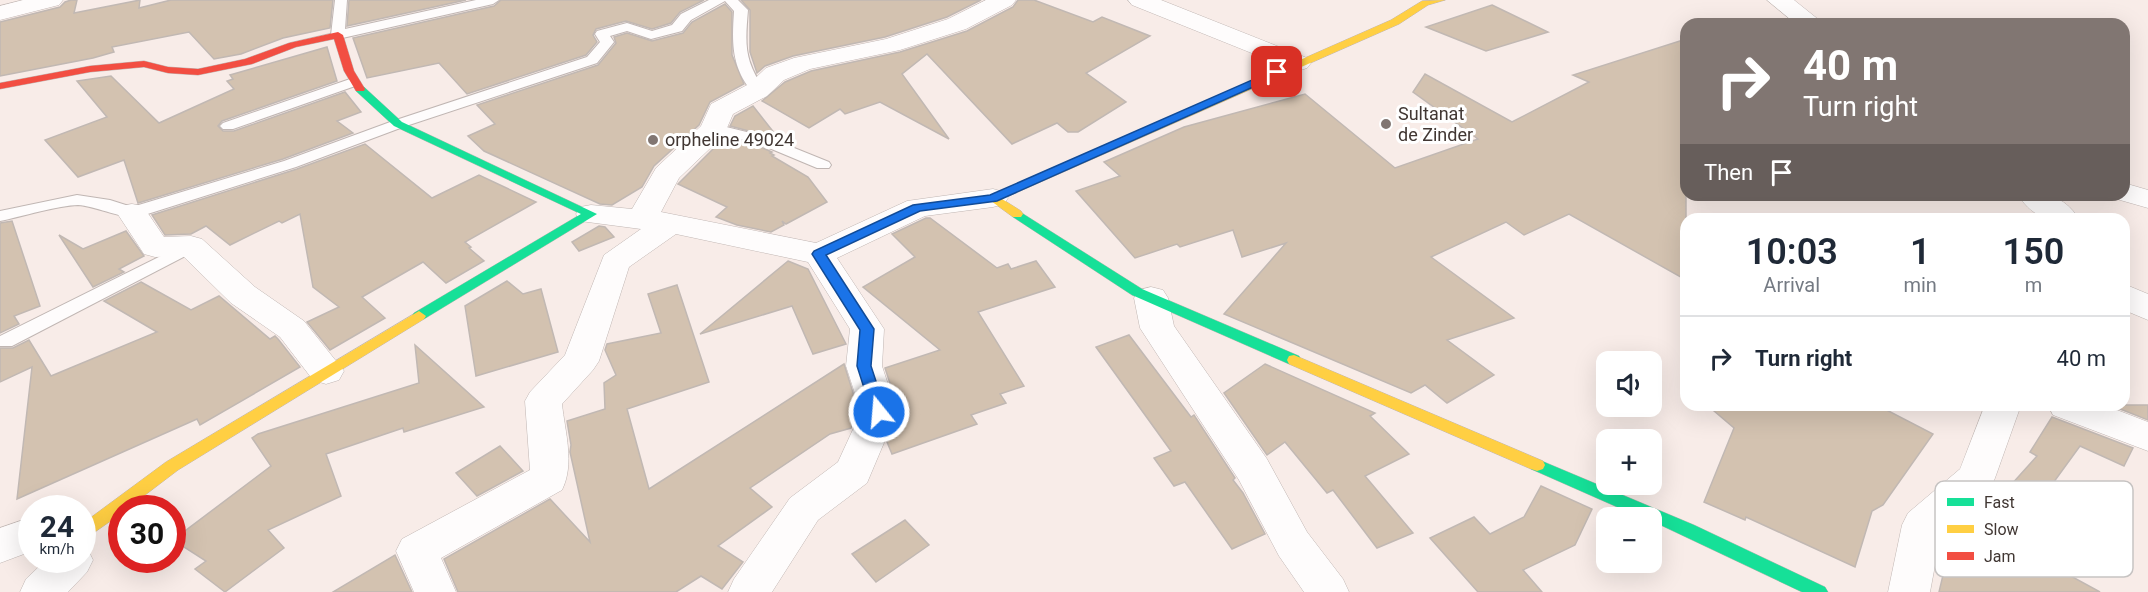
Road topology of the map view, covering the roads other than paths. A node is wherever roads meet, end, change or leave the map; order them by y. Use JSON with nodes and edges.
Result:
{"nodes":[{"id":1,"x":51,"y":0,"type":"edge"},
{"id":2,"x":341,"y":0,"type":"edge"},
{"id":3,"x":493,"y":0,"type":"edge"},
{"id":4,"x":719,"y":0,"type":"edge"},
{"id":5,"x":731,"y":0,"type":"edge"},
{"id":6,"x":1004,"y":0,"type":"edge"},
{"id":7,"x":1140,"y":0,"type":"edge"},
{"id":8,"x":1440,"y":0,"type":"edge"},
{"id":9,"x":1779,"y":0,"type":"edge"},
{"id":10,"x":0,"y":13,"type":"edge"},
{"id":11,"x":1804,"y":18,"type":"edge"},
{"id":12,"x":338,"y":35,"type":"junction"},
{"id":13,"x":1298,"y":63,"type":"junction"},
{"id":14,"x":353,"y":82,"type":"junction"},
{"id":15,"x":0,"y":86,"type":"edge"},
{"id":16,"x":758,"y":90,"type":"junction"},
{"id":17,"x":398,"y":124,"type":"junction"},
{"id":18,"x":228,"y":126,"type":"dead end"},
{"id":19,"x":714,"y":129,"type":"junction"},
{"id":20,"x":823,"y":165,"type":"dead end"},
{"id":21,"x":2130,"y":194,"type":"edge"},
{"id":22,"x":993,"y":198,"type":"junction"},
{"id":23,"x":2148,"y":199,"type":"edge"},
{"id":24,"x":2041,"y":201,"type":"edge"},
{"id":25,"x":132,"y":213,"type":"junction"},
{"id":26,"x":2056,"y":213,"type":"edge"},
{"id":27,"x":591,"y":214,"type":"junction"},
{"id":28,"x":0,"y":216,"type":"edge"},
{"id":29,"x":656,"y":221,"type":"junction"},
{"id":30,"x":191,"y":246,"type":"junction"},
{"id":31,"x":819,"y":254,"type":"junction"},
{"id":32,"x":1151,"y":298,"type":"junction"},
{"id":33,"x":2130,"y":298,"type":"edge"},
{"id":34,"x":2148,"y":309,"type":"edge"},
{"id":35,"x":5,"y":341,"type":"dead end"},
{"id":36,"x":326,"y":371,"type":"junction"},
{"id":37,"x":2001,"y":411,"type":"edge"},
{"id":38,"x":2081,"y":411,"type":"edge"},
{"id":39,"x":2148,"y":437,"type":"edge"},
{"id":40,"x":1973,"y":481,"type":"edge"},
{"id":41,"x":1935,"y":514,"type":"edge"},
{"id":42,"x":96,"y":523,"type":"edge"},
{"id":43,"x":18,"y":539,"type":"edge"},
{"id":44,"x":0,"y":546,"type":"edge"},
{"id":45,"x":59,"y":573,"type":"edge"},
{"id":46,"x":41,"y":592,"type":"edge"},
{"id":47,"x":435,"y":592,"type":"edge"},
{"id":48,"x":749,"y":592,"type":"edge"},
{"id":49,"x":1328,"y":592,"type":"edge"},
{"id":50,"x":1819,"y":592,"type":"edge"},
{"id":51,"x":1909,"y":592,"type":"edge"}],
"edges":[{"from":1,"to":10,"type":"street"},
{"from":2,"to":12,"type":"lane"},
{"from":3,"to":12,"type":"lane"},
{"from":4,"to":17,"type":"lane"},
{"from":5,"to":16,"type":"lane"},
{"from":6,"to":16,"type":"street"},
{"from":7,"to":13,"type":"street"},
{"from":8,"to":13,"type":"street"},
{"from":9,"to":11,"type":"street"},
{"from":12,"to":14,"type":"street"},
{"from":12,"to":15,"type":"street"},
{"from":13,"to":22,"type":"street"},
{"from":14,"to":17,"type":"street"},
{"from":14,"to":18,"type":"lane"},
{"from":16,"to":19,"type":"street"},
{"from":17,"to":25,"type":"lane"},
{"from":17,"to":27,"type":"street"},
{"from":19,"to":20,"type":"lane"},
{"from":19,"to":29,"type":"street"},
{"from":21,"to":23,"type":"street"},
{"from":22,"to":31,"type":"street"},
{"from":22,"to":32,"type":"street"},
{"from":24,"to":26,"type":"street"},
{"from":25,"to":28,"type":"lane"},
{"from":25,"to":30,"type":"street"},
{"from":27,"to":29,"type":"street"},
{"from":27,"to":36,"type":"street"},
{"from":29,"to":31,"type":"street"},
{"from":29,"to":47,"type":"street"},
{"from":30,"to":35,"type":"lane"},
{"from":30,"to":36,"type":"street"},
{"from":31,"to":48,"type":"street"},
{"from":32,"to":49,"type":"street"},
{"from":32,"to":50,"type":"street"},
{"from":33,"to":34,"type":"street"},
{"from":36,"to":42,"type":"street"},
{"from":37,"to":40,"type":"street"},
{"from":38,"to":39,"type":"street"},
{"from":41,"to":51,"type":"street"},
{"from":43,"to":44,"type":"street"},
{"from":45,"to":46,"type":"street"}]}
